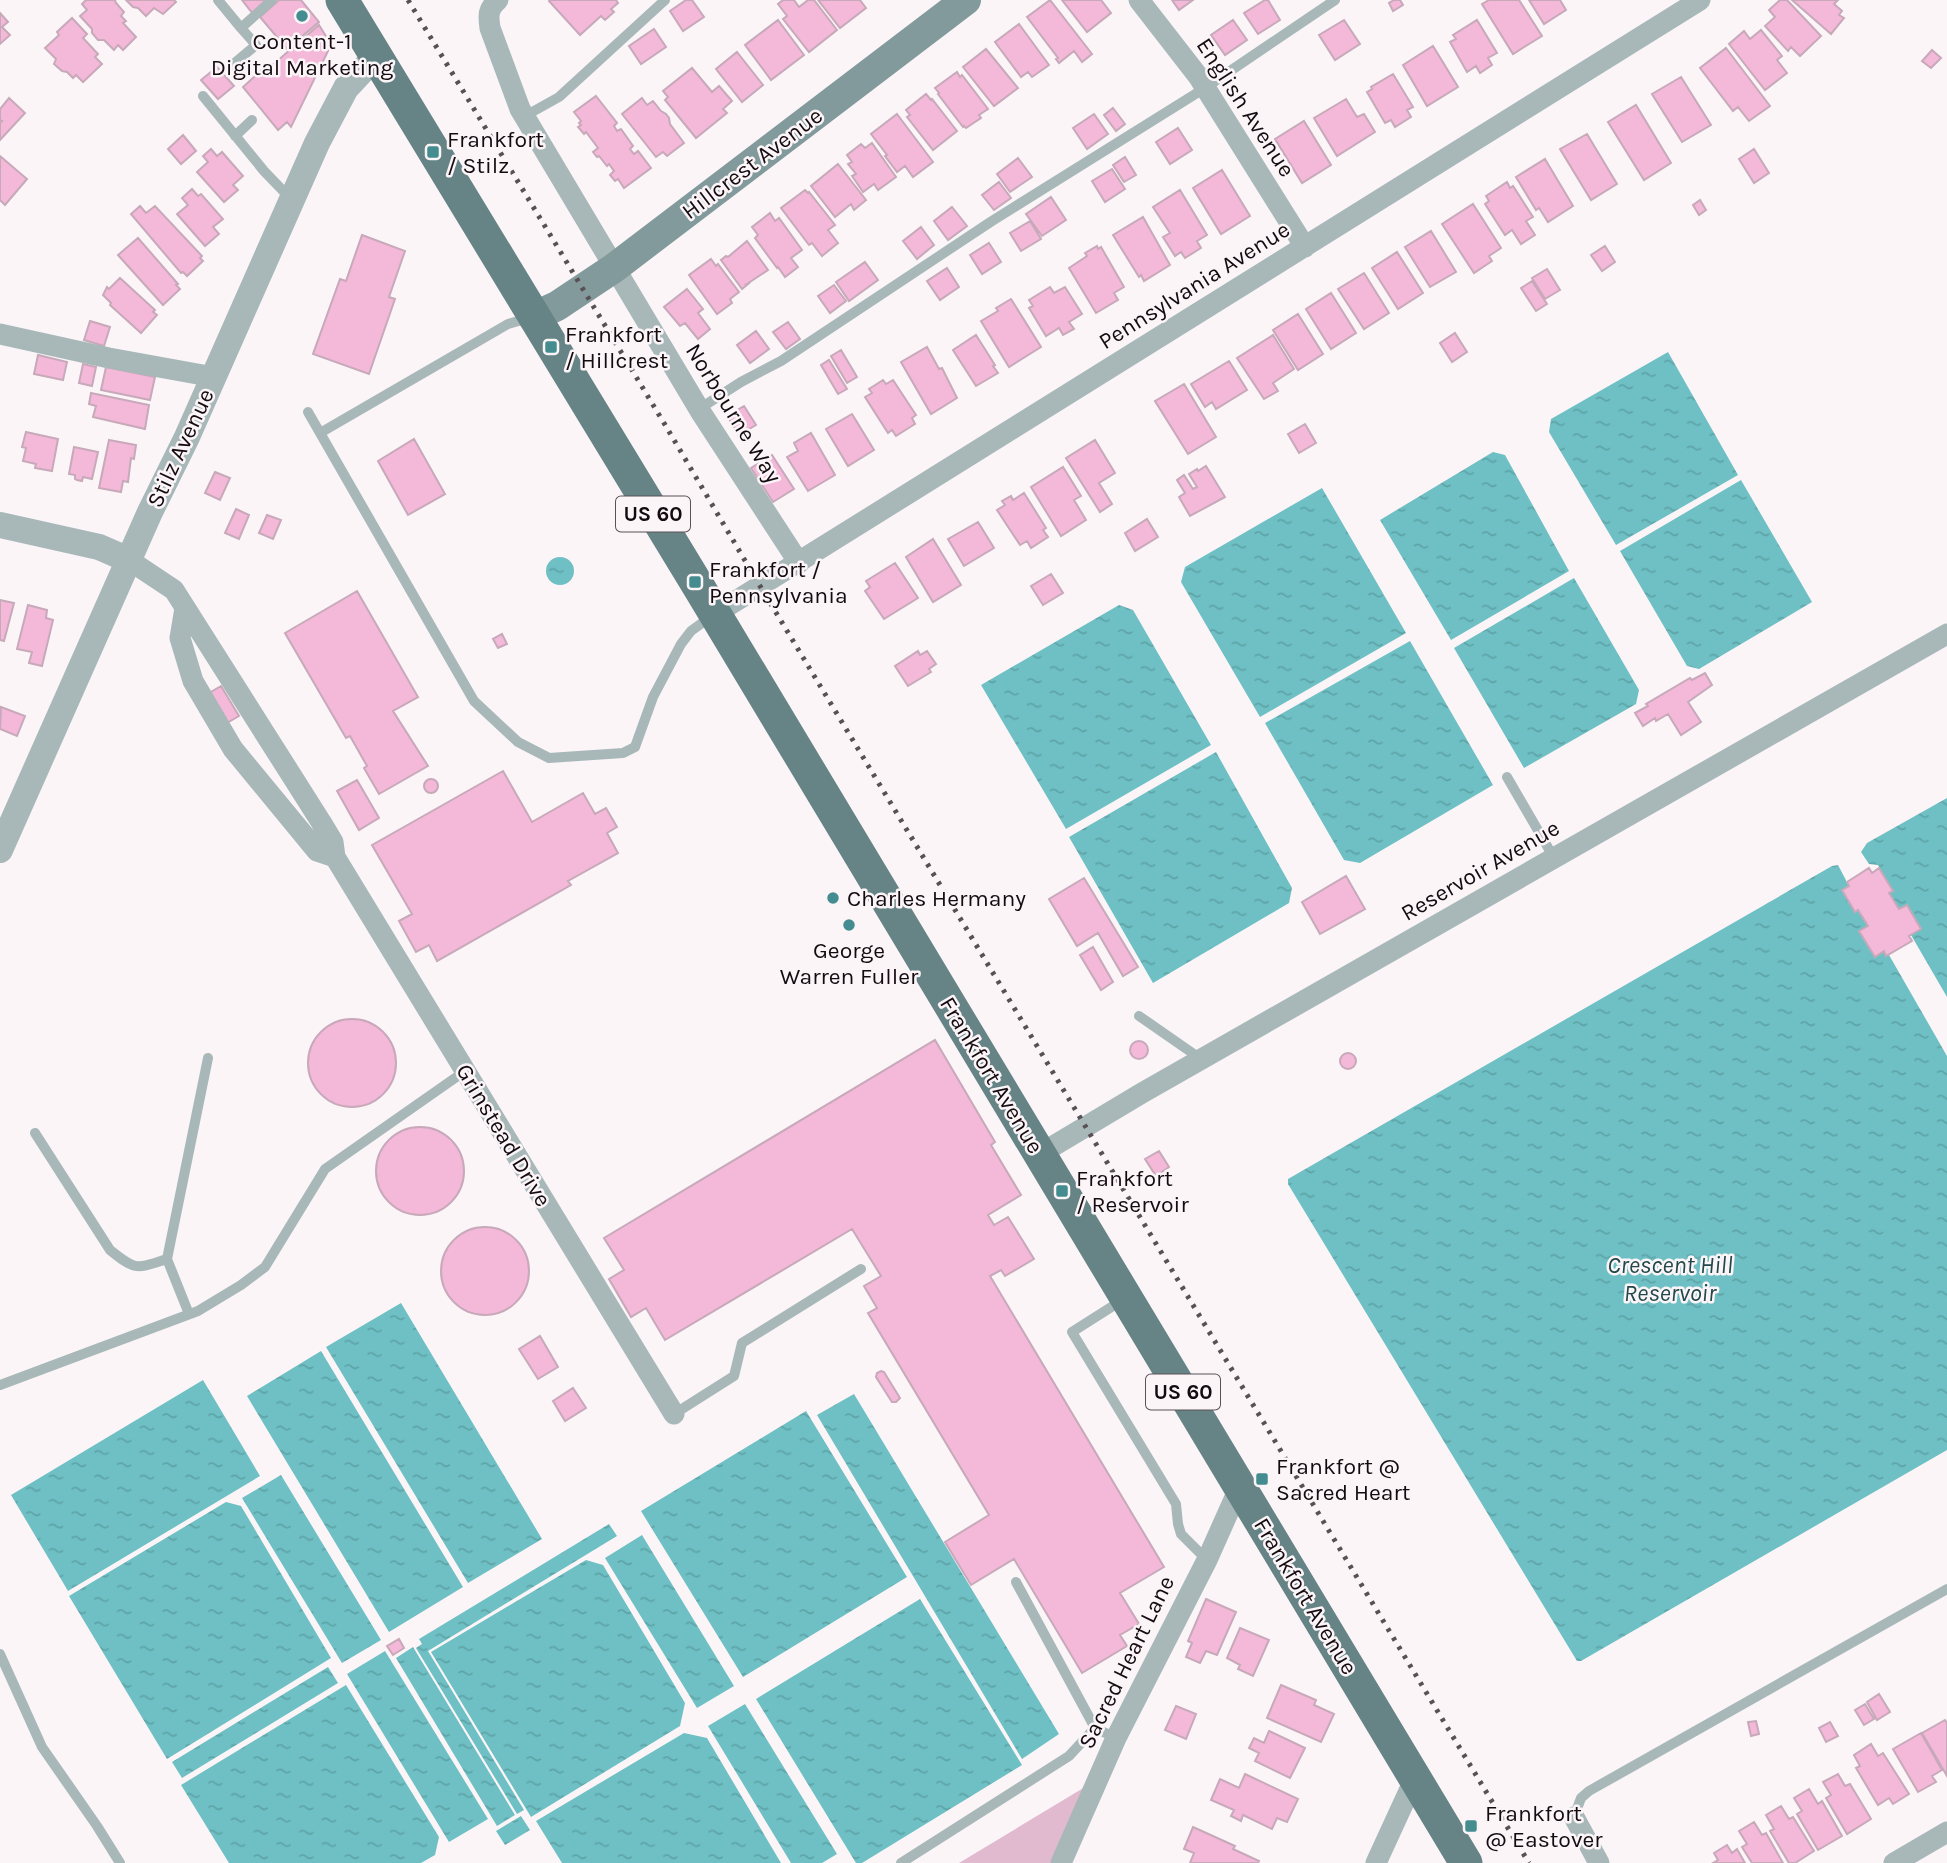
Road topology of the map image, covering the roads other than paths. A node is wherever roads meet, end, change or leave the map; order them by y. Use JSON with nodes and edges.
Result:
{"nodes":[{"id":1,"x":218,"y":0,"type":"edge"},
{"id":2,"x":272,"y":0,"type":"edge"},
{"id":3,"x":342,"y":0,"type":"edge"},
{"id":4,"x":497,"y":0,"type":"edge"},
{"id":5,"x":665,"y":0,"type":"edge"},
{"id":6,"x":966,"y":0,"type":"edge"},
{"id":7,"x":1139,"y":0,"type":"edge"},
{"id":8,"x":1335,"y":0,"type":"edge"},
{"id":9,"x":1700,"y":0,"type":"edge"},
{"id":10,"x":241,"y":28,"type":"junction"},
{"id":11,"x":376,"y":57,"type":"junction"},
{"id":12,"x":231,"y":66,"type":"dead end"},
{"id":13,"x":1205,"y":88,"type":"junction"},
{"id":14,"x":203,"y":96,"type":"dead end"},
{"id":15,"x":523,"y":112,"type":"junction"},
{"id":16,"x":252,"y":121,"type":"dead end"},
{"id":17,"x":235,"y":136,"type":"junction"},
{"id":18,"x":292,"y":200,"type":"junction"},
{"id":19,"x":1305,"y":247,"type":"junction"},
{"id":20,"x":614,"y":268,"type":"junction"},
{"id":21,"x":533,"y":317,"type":"junction"},
{"id":22,"x":0,"y":334,"type":"edge"},
{"id":23,"x":214,"y":377,"type":"junction"},
{"id":24,"x":699,"y":409,"type":"junction"},
{"id":25,"x":308,"y":412,"type":"dead end"},
{"id":26,"x":320,"y":433,"type":"junction"},
{"id":27,"x":0,"y":525,"type":"edge"},
{"id":28,"x":129,"y":560,"type":"junction"},
{"id":29,"x":799,"y":563,"type":"junction"},
{"id":30,"x":185,"y":608,"type":"junction"},
{"id":31,"x":715,"y":614,"type":"junction"},
{"id":32,"x":1947,"y":634,"type":"edge"},
{"id":33,"x":1507,"y":777,"type":"dead end"},
{"id":34,"x":0,"y":850,"type":"edge"},
{"id":35,"x":335,"y":857,"type":"junction"},
{"id":36,"x":1554,"y":858,"type":"junction"},
{"id":37,"x":1139,"y":1016,"type":"dead end"},
{"id":38,"x":208,"y":1059,"type":"dead end"},
{"id":39,"x":1201,"y":1059,"type":"junction"},
{"id":40,"x":465,"y":1071,"type":"junction"},
{"id":41,"x":36,"y":1133,"type":"dead end"},
{"id":42,"x":1040,"y":1154,"type":"junction"},
{"id":43,"x":167,"y":1259,"type":"junction"},
{"id":44,"x":861,"y":1269,"type":"dead end"},
{"id":45,"x":1126,"y":1298,"type":"junction"},
{"id":46,"x":189,"y":1314,"type":"junction"},
{"id":47,"x":0,"y":1385,"type":"edge"},
{"id":48,"x":674,"y":1414,"type":"joint"},
{"id":49,"x":1240,"y":1486,"type":"junction"},
{"id":50,"x":1207,"y":1560,"type":"junction"},
{"id":51,"x":1016,"y":1582,"type":"dead end"},
{"id":52,"x":1947,"y":1589,"type":"edge"},
{"id":53,"x":0,"y":1654,"type":"edge"},
{"id":54,"x":1095,"y":1728,"type":"junction"},
{"id":55,"x":1116,"y":1738,"type":"junction"},
{"id":56,"x":1415,"y":1778,"type":"junction"},
{"id":57,"x":1574,"y":1817,"type":"joint"},
{"id":58,"x":1947,"y":1832,"type":"edge"},
{"id":59,"x":120,"y":1863,"type":"edge"},
{"id":60,"x":901,"y":1863,"type":"edge"},
{"id":61,"x":1061,"y":1863,"type":"edge"},
{"id":62,"x":1376,"y":1863,"type":"edge"},
{"id":63,"x":1466,"y":1863,"type":"edge"},
{"id":64,"x":1599,"y":1863,"type":"edge"},
{"id":65,"x":1894,"y":1863,"type":"edge"}],
"edges":[{"from":1,"to":10,"type":"lane"},
{"from":2,"to":10,"type":"lane"},
{"from":3,"to":11,"type":"main road","name":"Frankfort Avenue","number":"US 60"},
{"from":4,"to":15,"type":"street","name":"Norbourne Way"},
{"from":5,"to":15,"type":"lane"},
{"from":6,"to":20,"type":"main road","name":"Hillcrest Avenue"},
{"from":7,"to":13,"type":"street","name":"English Avenue"},
{"from":8,"to":13,"type":"lane"},
{"from":9,"to":19,"type":"street","name":"Pennsylvania Avenue"},
{"from":10,"to":12,"type":"lane"},
{"from":11,"to":18,"type":"street","name":"Stilz Avenue"},
{"from":11,"to":21,"type":"main road","name":"Frankfort Avenue","number":"US 60"},
{"from":13,"to":19,"type":"street","name":"English Avenue"},
{"from":13,"to":24,"type":"lane"},
{"from":14,"to":17,"type":"lane"},
{"from":15,"to":20,"type":"street","name":"Norbourne Way"},
{"from":16,"to":17,"type":"lane"},
{"from":17,"to":18,"type":"lane"},
{"from":18,"to":23,"type":"street","name":"Stilz Avenue"},
{"from":19,"to":29,"type":"street","name":"Pennsylvania Avenue"},
{"from":20,"to":21,"type":"main road","name":"Hillcrest Avenue"},
{"from":20,"to":24,"type":"street","name":"Norbourne Way"},
{"from":21,"to":26,"type":"lane"},
{"from":21,"to":31,"type":"main road","name":"Frankfort Avenue","number":"US 60"},
{"from":22,"to":23,"type":"street"},
{"from":23,"to":28,"type":"street","name":"Stilz Avenue"},
{"from":24,"to":29,"type":"street","name":"Norbourne Way"},
{"from":25,"to":26,"type":"lane"},
{"from":26,"to":31,"type":"lane"},
{"from":27,"to":28,"type":"street","name":"Grinstead Drive"},
{"from":28,"to":30,"type":"street","name":"Grinstead Drive"},
{"from":28,"to":34,"type":"street","name":"Stilz Avenue"},
{"from":29,"to":31,"type":"street","name":"Pennsylvania Avenue"},
{"from":30,"to":35,"type":"street","name":"Grinstead Drive"},
{"from":30,"to":35,"type":"street","name":"Grinstead Drive"},
{"from":31,"to":42,"type":"main road","name":"Frankfort Avenue","number":"US 60"},
{"from":32,"to":36,"type":"street","name":"Reservoir Avenue"},
{"from":33,"to":36,"type":"lane"},
{"from":35,"to":40,"type":"street","name":"Grinstead Drive"},
{"from":36,"to":39,"type":"street","name":"Reservoir Avenue"},
{"from":37,"to":39,"type":"lane"},
{"from":38,"to":43,"type":"lane"},
{"from":39,"to":42,"type":"street","name":"Reservoir Avenue"},
{"from":40,"to":46,"type":"lane"},
{"from":40,"to":48,"type":"street","name":"Grinstead Drive"},
{"from":41,"to":43,"type":"lane"},
{"from":42,"to":45,"type":"main road","name":"Frankfort Avenue","number":"US 60"},
{"from":43,"to":46,"type":"lane"},
{"from":44,"to":48,"type":"lane"},
{"from":45,"to":49,"type":"main road","name":"Frankfort Avenue","number":"US 60"},
{"from":45,"to":50,"type":"lane"},
{"from":46,"to":47,"type":"lane"},
{"from":49,"to":50,"type":"street","name":"Sacred Heart Lane"},
{"from":49,"to":56,"type":"main road","name":"Frankfort Avenue","number":"US 60"},
{"from":50,"to":55,"type":"street","name":"Sacred Heart Lane"},
{"from":51,"to":54,"type":"lane"},
{"from":52,"to":57,"type":"lane"},
{"from":53,"to":59,"type":"lane"},
{"from":54,"to":55,"type":"lane"},
{"from":54,"to":60,"type":"lane"},
{"from":55,"to":61,"type":"street","name":"Sacred Heart Lane"},
{"from":56,"to":62,"type":"street"},
{"from":56,"to":63,"type":"main road","name":"Frankfort Avenue","number":"US 60"},
{"from":57,"to":64,"type":"street"},
{"from":58,"to":65,"type":"street"}]}
